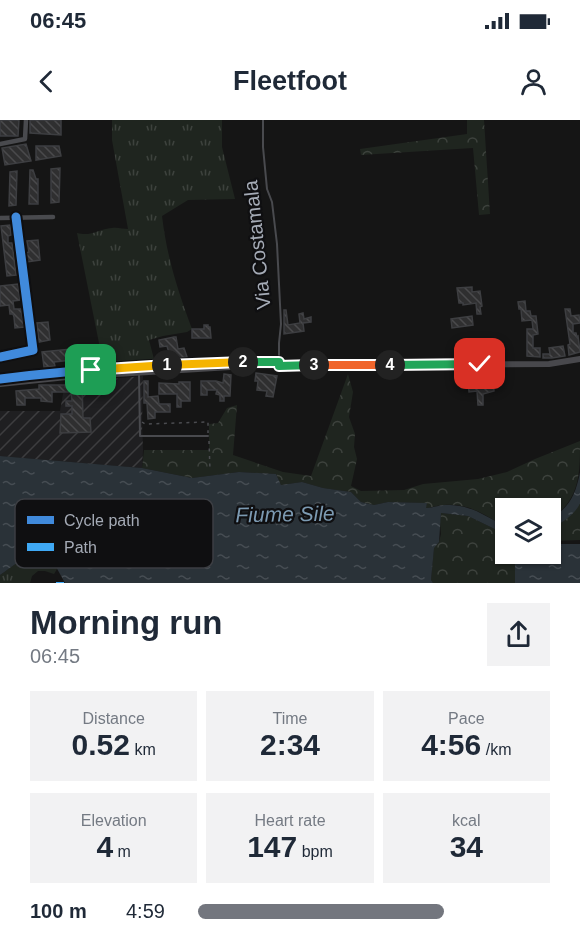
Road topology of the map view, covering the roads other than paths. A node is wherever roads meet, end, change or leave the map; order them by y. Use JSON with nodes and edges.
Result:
{"nodes":[{"id":1,"x":26,"y":120,"type":"edge"},
{"id":2,"x":263,"y":120,"type":"edge"},
{"id":3,"x":0,"y":144,"type":"edge"},
{"id":4,"x":53,"y":217,"type":"dead end"},
{"id":5,"x":0,"y":218,"type":"edge"},
{"id":6,"x":16,"y":218,"type":"junction"},
{"id":7,"x":0,"y":357,"type":"edge"},
{"id":8,"x":580,"y":359,"type":"edge"},
{"id":9,"x":279,"y":366,"type":"junction"},
{"id":10,"x":139,"y":372,"type":"junction"},
{"id":11,"x":0,"y":384,"type":"edge"},
{"id":12,"x":208,"y":436,"type":"dead end"}],
"edges":[{"from":1,"to":3,"type":"street"},
{"from":2,"to":9,"type":"lane","name":"Via Costamala"},
{"from":4,"to":6,"type":"street"},
{"from":5,"to":6,"type":"street"},
{"from":6,"to":7,"type":"street"},
{"from":8,"to":9,"type":"main road"},
{"from":9,"to":10,"type":"main road"},
{"from":10,"to":11,"type":"main road"},
{"from":10,"to":12,"type":"lane"}]}
